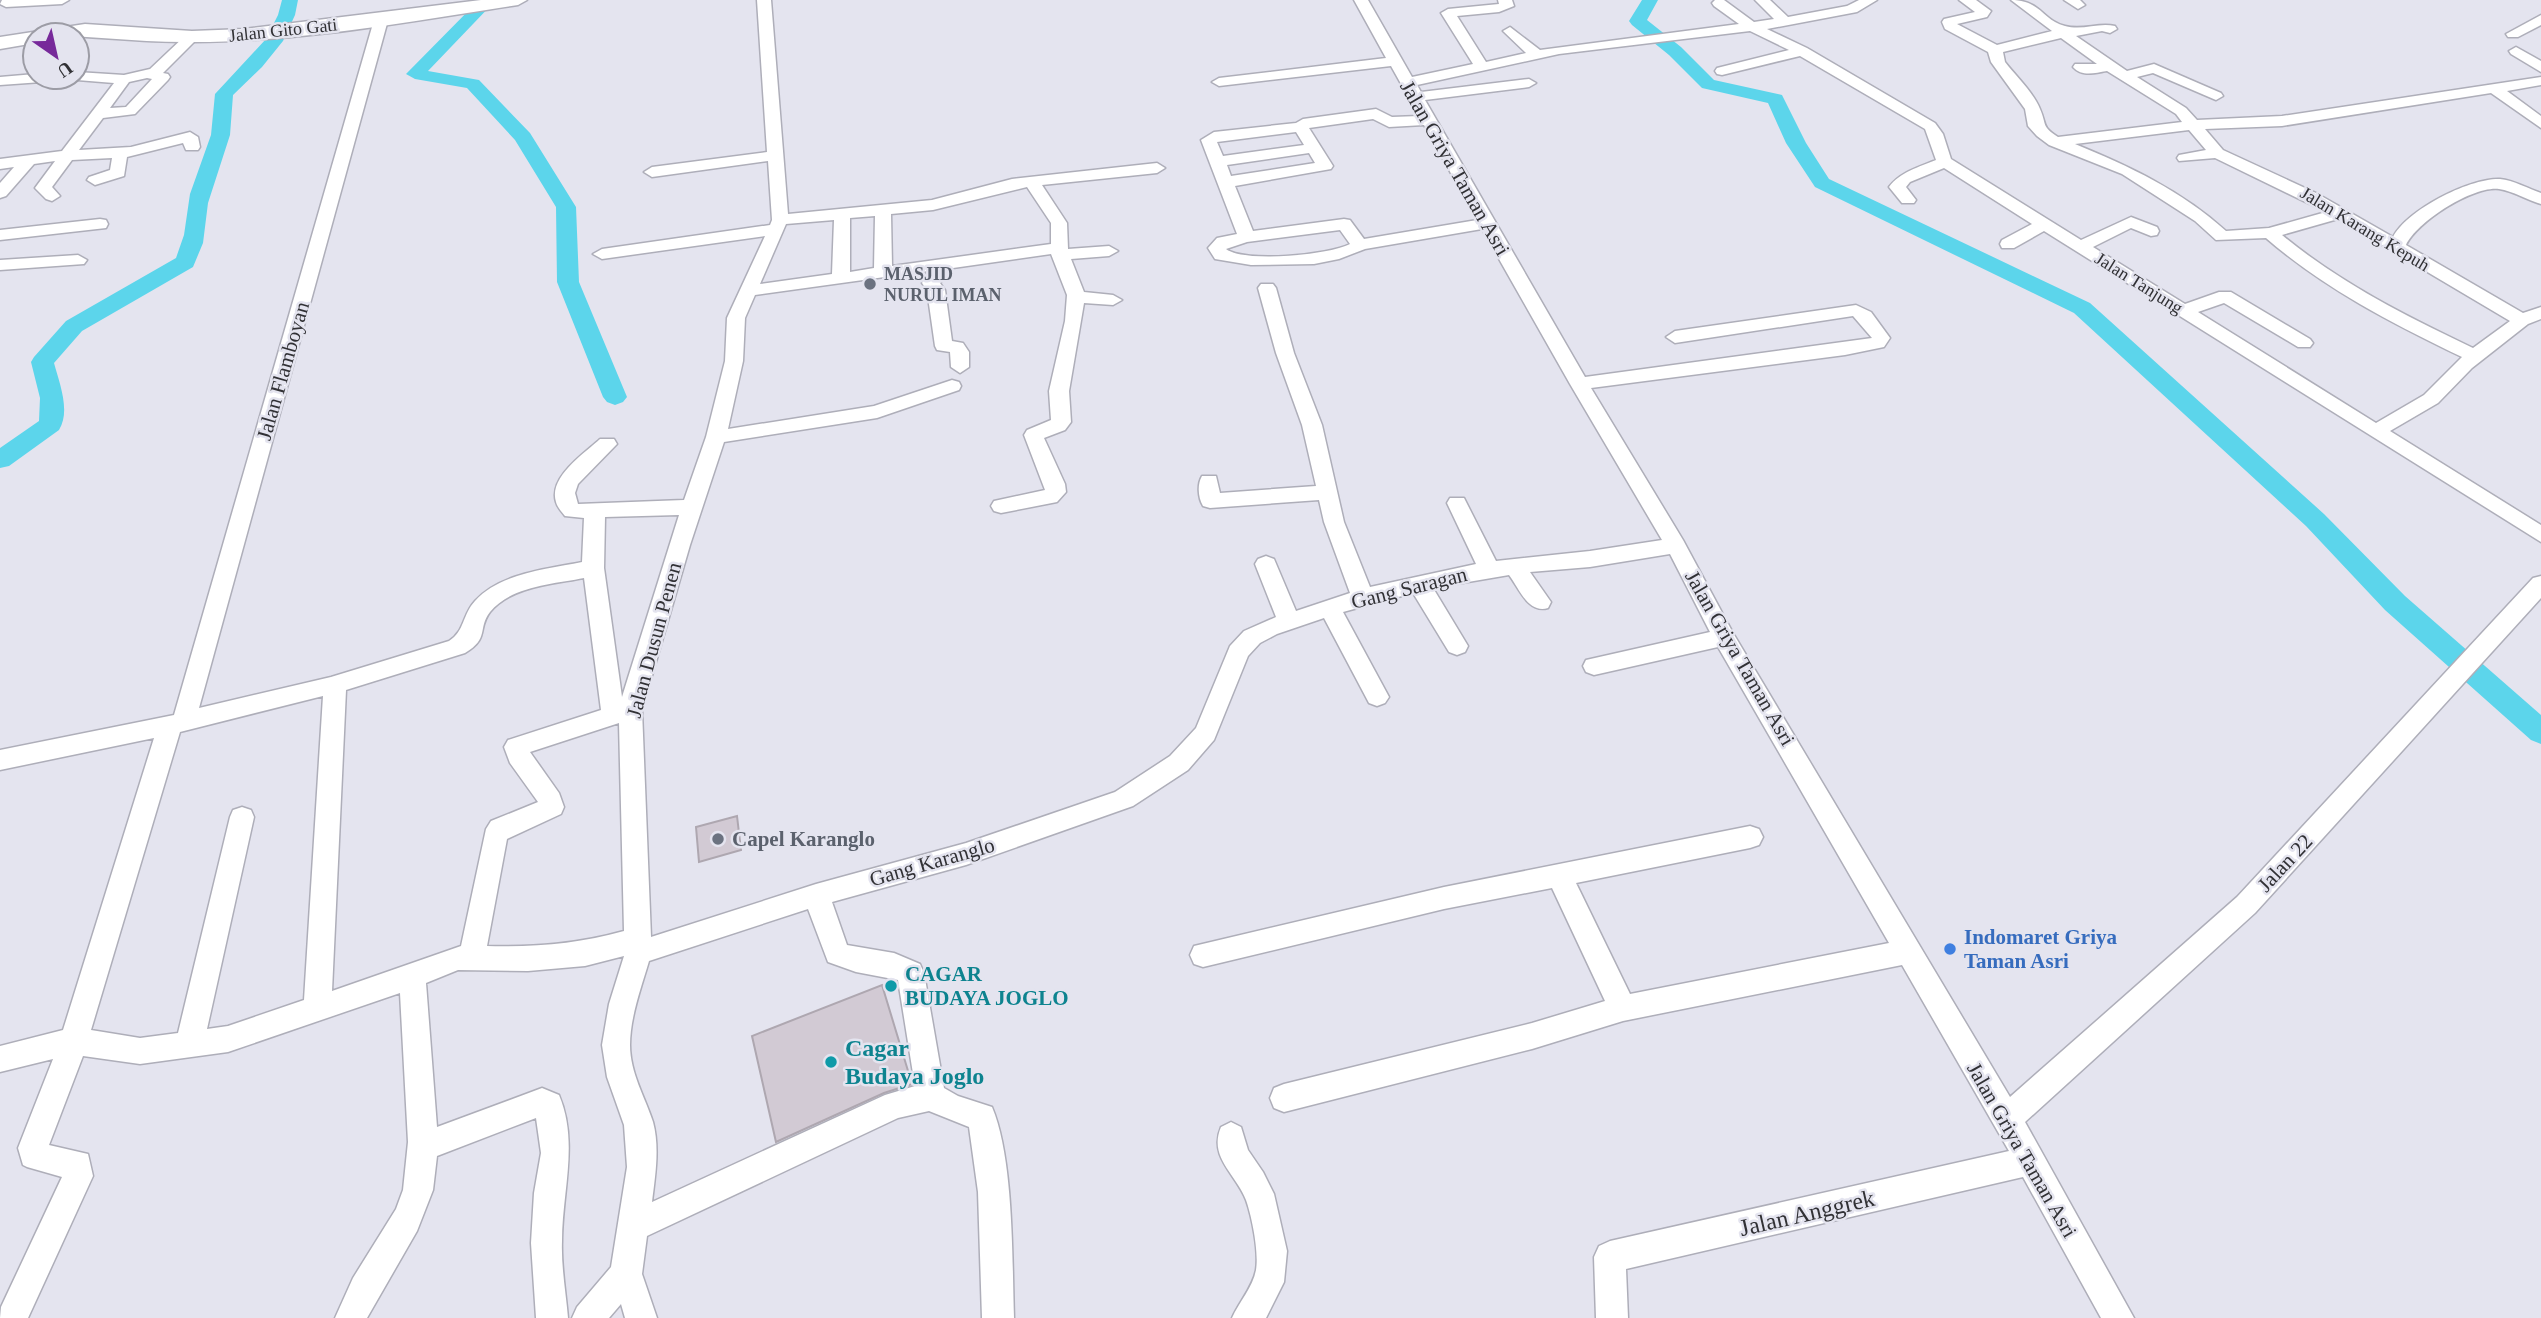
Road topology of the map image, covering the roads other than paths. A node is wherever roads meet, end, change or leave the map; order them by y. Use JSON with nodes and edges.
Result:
{"nodes":[{"id":1,"x":62,"y":0,"type":"edge"},
{"id":2,"x":70,"y":0,"type":"edge"},
{"id":3,"x":75,"y":0,"type":"edge"},
{"id":4,"x":517,"y":0,"type":"edge"},
{"id":5,"x":764,"y":0,"type":"edge"},
{"id":6,"x":1360,"y":0,"type":"edge"},
{"id":7,"x":1505,"y":0,"type":"edge"},
{"id":8,"x":1870,"y":0,"type":"edge"},
{"id":9,"x":1966,"y":0,"type":"edge"},
{"id":10,"x":2018,"y":0,"type":"edge"},
{"id":11,"x":512,"y":1,"type":"edge"},
{"id":12,"x":1766,"y":1,"type":"edge"},
{"id":13,"x":1719,"y":3,"type":"dead end"},
{"id":14,"x":5,"y":4,"type":"edge"},
{"id":15,"x":1488,"y":4,"type":"edge"},
{"id":16,"x":2541,"y":19,"type":"edge"},
{"id":17,"x":381,"y":20,"type":"junction"},
{"id":18,"x":1785,"y":22,"type":"junction"},
{"id":19,"x":1752,"y":27,"type":"junction"},
{"id":20,"x":2110,"y":29,"type":"dead end"},
{"id":21,"x":91,"y":30,"type":"edge"},
{"id":22,"x":1510,"y":31,"type":"dead end"},
{"id":23,"x":2061,"y":31,"type":"junction"},
{"id":24,"x":2513,"y":34,"type":"dead end"},
{"id":25,"x":192,"y":37,"type":"junction"},
{"id":26,"x":21,"y":39,"type":"edge"},
{"id":27,"x":0,"y":43,"type":"edge"},
{"id":28,"x":1995,"y":50,"type":"junction"},
{"id":29,"x":1802,"y":51,"type":"junction"},
{"id":30,"x":2516,"y":51,"type":"dead end"},
{"id":31,"x":1536,"y":54,"type":"junction"},
{"id":32,"x":1394,"y":61,"type":"junction"},
{"id":33,"x":2109,"y":66,"type":"junction"},
{"id":34,"x":1482,"y":67,"type":"junction"},
{"id":35,"x":2080,"y":67,"type":"dead end"},
{"id":36,"x":2541,"y":68,"type":"edge"},
{"id":37,"x":1722,"y":71,"type":"dead end"},
{"id":38,"x":149,"y":75,"type":"junction"},
{"id":39,"x":2124,"y":76,"type":"junction"},
{"id":40,"x":91,"y":77,"type":"edge"},
{"id":41,"x":124,"y":79,"type":"junction"},
{"id":42,"x":21,"y":80,"type":"edge"},
{"id":43,"x":0,"y":81,"type":"edge"},
{"id":44,"x":1219,"y":82,"type":"dead end"},
{"id":45,"x":1529,"y":83,"type":"dead end"},
{"id":46,"x":2537,"y":84,"type":"edge"},
{"id":47,"x":2491,"y":87,"type":"junction"},
{"id":48,"x":1411,"y":90,"type":"junction"},
{"id":49,"x":2216,"y":96,"type":"dead end"},
{"id":50,"x":97,"y":114,"type":"junction"},
{"id":51,"x":1428,"y":120,"type":"junction"},
{"id":52,"x":2541,"y":123,"type":"edge"},
{"id":53,"x":1303,"y":124,"type":"dead end"},
{"id":54,"x":2194,"y":125,"type":"junction"},
{"id":55,"x":2055,"y":142,"type":"junction"},
{"id":56,"x":192,"y":147,"type":"dead end"},
{"id":57,"x":1313,"y":148,"type":"junction"},
{"id":58,"x":120,"y":152,"type":"junction"},
{"id":59,"x":2217,"y":153,"type":"junction"},
{"id":60,"x":777,"y":155,"type":"junction"},
{"id":61,"x":65,"y":156,"type":"junction"},
{"id":62,"x":2185,"y":158,"type":"dead end"},
{"id":63,"x":29,"y":160,"type":"junction"},
{"id":64,"x":1218,"y":161,"type":"junction"},
{"id":65,"x":1945,"y":162,"type":"junction"},
{"id":66,"x":0,"y":164,"type":"edge"},
{"id":67,"x":1157,"y":168,"type":"dead end"},
{"id":68,"x":652,"y":172,"type":"dead end"},
{"id":69,"x":95,"y":180,"type":"dead end"},
{"id":70,"x":1032,"y":182,"type":"junction"},
{"id":71,"x":1227,"y":182,"type":"junction"},
{"id":72,"x":0,"y":193,"type":"edge"},
{"id":73,"x":52,"y":196,"type":"dead end"},
{"id":74,"x":2541,"y":199,"type":"edge"},
{"id":75,"x":1909,"y":200,"type":"dead end"},
{"id":76,"x":883,"y":212,"type":"junction"},
{"id":77,"x":2339,"y":214,"type":"junction"},
{"id":78,"x":842,"y":216,"type":"junction"},
{"id":79,"x":1487,"y":223,"type":"junction"},
{"id":80,"x":100,"y":224,"type":"dead end"},
{"id":81,"x":777,"y":224,"type":"junction"},
{"id":82,"x":2044,"y":224,"type":"junction"},
{"id":83,"x":2151,"y":231,"type":"dead end"},
{"id":84,"x":2270,"y":233,"type":"junction"},
{"id":85,"x":0,"y":235,"type":"edge"},
{"id":86,"x":1247,"y":237,"type":"junction"},
{"id":87,"x":2008,"y":244,"type":"dead end"},
{"id":88,"x":1360,"y":245,"type":"junction"},
{"id":89,"x":2079,"y":247,"type":"junction"},
{"id":90,"x":2396,"y":248,"type":"junction"},
{"id":91,"x":1110,"y":251,"type":"dead end"},
{"id":92,"x":1059,"y":252,"type":"junction"},
{"id":93,"x":602,"y":254,"type":"dead end"},
{"id":94,"x":78,"y":260,"type":"dead end"},
{"id":95,"x":937,"y":264,"type":"junction"},
{"id":96,"x":0,"y":265,"type":"edge"},
{"id":97,"x":883,"y":270,"type":"junction"},
{"id":98,"x":841,"y":276,"type":"junction"},
{"id":99,"x":1267,"y":288,"type":"dead end"},
{"id":100,"x":748,"y":290,"type":"junction"},
{"id":101,"x":1076,"y":295,"type":"junction"},
{"id":102,"x":1113,"y":300,"type":"dead end"},
{"id":103,"x":2184,"y":312,"type":"junction"},
{"id":104,"x":2541,"y":312,"type":"edge"},
{"id":105,"x":2522,"y":320,"type":"junction"},
{"id":106,"x":1786,"y":321,"type":"junction"},
{"id":107,"x":1716,"y":331,"type":"junction"},
{"id":108,"x":1675,"y":337,"type":"dead end"},
{"id":109,"x":2304,"y":343,"type":"dead end"},
{"id":110,"x":1811,"y":351,"type":"junction"},
{"id":111,"x":2474,"y":356,"type":"junction"},
{"id":112,"x":1737,"y":361,"type":"junction"},
{"id":113,"x":960,"y":367,"type":"dead end"},
{"id":114,"x":1579,"y":384,"type":"junction"},
{"id":115,"x":952,"y":386,"type":"dead end"},
{"id":116,"x":2376,"y":431,"type":"junction"},
{"id":117,"x":716,"y":438,"type":"junction"},
{"id":118,"x":607,"y":444,"type":"dead end"},
{"id":119,"x":1209,"y":481,"type":"dead end"},
{"id":120,"x":1328,"y":492,"type":"junction"},
{"id":121,"x":1457,"y":503,"type":"dead end"},
{"id":122,"x":1001,"y":506,"type":"dead end"},
{"id":123,"x":694,"y":507,"type":"junction"},
{"id":124,"x":595,"y":512,"type":"junction"},
{"id":125,"x":2541,"y":535,"type":"edge"},
{"id":126,"x":1676,"y":545,"type":"junction"},
{"id":127,"x":1266,"y":564,"type":"dead end"},
{"id":128,"x":1514,"y":566,"type":"junction"},
{"id":129,"x":593,"y":568,"type":"junction"},
{"id":130,"x":1490,"y":570,"type":"junction"},
{"id":131,"x":1418,"y":583,"type":"junction"},
{"id":132,"x":2541,"y":584,"type":"edge"},
{"id":133,"x":1363,"y":597,"type":"junction"},
{"id":134,"x":1540,"y":602,"type":"dead end"},
{"id":135,"x":1330,"y":608,"type":"junction"},
{"id":136,"x":1289,"y":622,"type":"junction"},
{"id":137,"x":1724,"y":637,"type":"junction"},
{"id":138,"x":1457,"y":646,"type":"dead end"},
{"id":139,"x":1594,"y":666,"type":"dead end"},
{"id":140,"x":332,"y":685,"type":"junction"},
{"id":141,"x":1377,"y":697,"type":"dead end"},
{"id":142,"x":622,"y":712,"type":"junction"},
{"id":143,"x":177,"y":723,"type":"junction"},
{"id":144,"x":1206,"y":733,"type":"joint"},
{"id":145,"x":0,"y":760,"type":"edge"},
{"id":146,"x":242,"y":817,"type":"dead end"},
{"id":147,"x":1750,"y":837,"type":"dead end"},
{"id":148,"x":1559,"y":875,"type":"junction"},
{"id":149,"x":816,"y":895,"type":"junction"},
{"id":150,"x":637,"y":946,"type":"junction"},
{"id":151,"x":1909,"y":951,"type":"junction"},
{"id":152,"x":1203,"y":955,"type":"dead end"},
{"id":153,"x":472,"y":957,"type":"junction"},
{"id":154,"x":412,"y":976,"type":"junction"},
{"id":155,"x":1623,"y":1008,"type":"junction"},
{"id":156,"x":317,"y":1010,"type":"junction"},
{"id":157,"x":74,"y":1041,"type":"junction"},
{"id":158,"x":190,"y":1045,"type":"junction"},
{"id":159,"x":0,"y":1059,"type":"edge"},
{"id":160,"x":931,"y":1096,"type":"junction"},
{"id":161,"x":1284,"y":1098,"type":"dead end"},
{"id":162,"x":2007,"y":1119,"type":"junction"},
{"id":163,"x":1231,"y":1137,"type":"dead end"},
{"id":164,"x":423,"y":1147,"type":"junction"},
{"id":165,"x":2017,"y":1165,"type":"junction"},
{"id":166,"x":633,"y":1227,"type":"junction"},
{"id":167,"x":626,"y":1274,"type":"junction"},
{"id":168,"x":591,"y":1315,"type":"edge"},
{"id":169,"x":12,"y":1318,"type":"edge"},
{"id":170,"x":351,"y":1318,"type":"edge"},
{"id":171,"x":552,"y":1318,"type":"edge"},
{"id":172,"x":640,"y":1318,"type":"edge"},
{"id":173,"x":998,"y":1318,"type":"edge"},
{"id":174,"x":1248,"y":1318,"type":"edge"},
{"id":175,"x":1612,"y":1318,"type":"edge"},
{"id":176,"x":2118,"y":1318,"type":"edge"}],
"edges":[{"from":1,"to":14,"type":"street"},
{"from":2,"to":3,"type":"street"},
{"from":4,"to":11,"type":"main road","name":"Jalan Gito Gati"},
{"from":5,"to":60,"type":"street","name":"Jalan Dusun Penen"},
{"from":6,"to":32,"type":"street","name":"Jalan Griya Taman Asri"},
{"from":7,"to":15,"type":"street"},
{"from":8,"to":18,"type":"street"},
{"from":9,"to":28,"type":"street"},
{"from":10,"to":23,"type":"street","name":"Jalan Karang Kepuh"},
{"from":11,"to":17,"type":"main road","name":"Jalan Gito Gati"},
{"from":12,"to":18,"type":"street"},
{"from":13,"to":19,"type":"street"},
{"from":15,"to":34,"type":"street"},
{"from":16,"to":24,"type":"street"},
{"from":17,"to":25,"type":"main road","name":"Jalan Gito Gati"},
{"from":17,"to":143,"type":"street","name":"Jalan Flamboyan"},
{"from":18,"to":19,"type":"street"},
{"from":19,"to":29,"type":"street"},
{"from":19,"to":31,"type":"street"},
{"from":20,"to":23,"type":"street"},
{"from":21,"to":25,"type":"main road","name":"Jalan Gito Gati"},
{"from":22,"to":31,"type":"street"},
{"from":23,"to":28,"type":"street"},
{"from":23,"to":33,"type":"street","name":"Jalan Karang Kepuh"},
{"from":25,"to":38,"type":"street"},
{"from":26,"to":27,"type":"main road"},
{"from":28,"to":55,"type":"street"},
{"from":29,"to":37,"type":"street"},
{"from":29,"to":65,"type":"street"},
{"from":30,"to":36,"type":"street"},
{"from":31,"to":34,"type":"street"},
{"from":32,"to":44,"type":"street"},
{"from":32,"to":48,"type":"street","name":"Jalan Griya Taman Asri"},
{"from":33,"to":35,"type":"street"},
{"from":33,"to":39,"type":"street","name":"Jalan Karang Kepuh"},
{"from":34,"to":48,"type":"street"},
{"from":38,"to":41,"type":"street"},
{"from":38,"to":50,"type":"street"},
{"from":39,"to":49,"type":"street"},
{"from":39,"to":54,"type":"street","name":"Jalan Karang Kepuh"},
{"from":40,"to":41,"type":"street"},
{"from":41,"to":50,"type":"street"},
{"from":42,"to":43,"type":"street"},
{"from":45,"to":48,"type":"street"},
{"from":46,"to":47,"type":"street"},
{"from":47,"to":52,"type":"street"},
{"from":47,"to":54,"type":"street"},
{"from":48,"to":51,"type":"street","name":"Jalan Griya Taman Asri"},
{"from":50,"to":61,"type":"street"},
{"from":51,"to":53,"type":"street"},
{"from":51,"to":79,"type":"street","name":"Jalan Griya Taman Asri"},
{"from":54,"to":55,"type":"street"},
{"from":54,"to":59,"type":"street","name":"Jalan Karang Kepuh"},
{"from":55,"to":84,"type":"street"},
{"from":56,"to":58,"type":"street"},
{"from":57,"to":64,"type":"street"},
{"from":57,"to":64,"type":"street"},
{"from":57,"to":71,"type":"street"},
{"from":58,"to":61,"type":"street"},
{"from":58,"to":69,"type":"street"},
{"from":59,"to":62,"type":"street"},
{"from":59,"to":77,"type":"street","name":"Jalan Karang Kepuh"},
{"from":60,"to":68,"type":"street"},
{"from":60,"to":81,"type":"street","name":"Jalan Dusun Penen"},
{"from":61,"to":63,"type":"street"},
{"from":61,"to":73,"type":"street"},
{"from":63,"to":66,"type":"street"},
{"from":63,"to":72,"type":"street"},
{"from":64,"to":71,"type":"street"},
{"from":65,"to":75,"type":"street"},
{"from":65,"to":82,"type":"street","name":"Jalan Tanjung"},
{"from":67,"to":70,"type":"street"},
{"from":70,"to":76,"type":"street"},
{"from":70,"to":92,"type":"street"},
{"from":71,"to":86,"type":"street"},
{"from":74,"to":90,"type":"street"},
{"from":76,"to":78,"type":"street"},
{"from":76,"to":97,"type":"street"},
{"from":77,"to":84,"type":"street"},
{"from":77,"to":90,"type":"street","name":"Jalan Karang Kepuh"},
{"from":78,"to":81,"type":"street"},
{"from":78,"to":98,"type":"street"},
{"from":79,"to":88,"type":"street"},
{"from":79,"to":114,"type":"street","name":"Jalan Griya Taman Asri"},
{"from":80,"to":85,"type":"street"},
{"from":81,"to":93,"type":"street"},
{"from":81,"to":100,"type":"street","name":"Jalan Dusun Penen"},
{"from":82,"to":87,"type":"street"},
{"from":82,"to":89,"type":"street","name":"Jalan Tanjung"},
{"from":83,"to":89,"type":"street"},
{"from":84,"to":111,"type":"street"},
{"from":86,"to":88,"type":"street"},
{"from":86,"to":88,"type":"street"},
{"from":89,"to":103,"type":"street","name":"Jalan Tanjung"},
{"from":90,"to":105,"type":"street","name":"Jalan Karang Kepuh"},
{"from":91,"to":92,"type":"street"},
{"from":92,"to":95,"type":"street"},
{"from":92,"to":101,"type":"street"},
{"from":94,"to":96,"type":"street"},
{"from":95,"to":97,"type":"street"},
{"from":95,"to":113,"type":"street"},
{"from":97,"to":98,"type":"street"},
{"from":98,"to":100,"type":"street"},
{"from":99,"to":120,"type":"street"},
{"from":100,"to":117,"type":"street","name":"Jalan Dusun Penen"},
{"from":101,"to":102,"type":"street"},
{"from":101,"to":122,"type":"street"},
{"from":103,"to":109,"type":"street"},
{"from":103,"to":116,"type":"street","name":"Jalan Tanjung"},
{"from":104,"to":105,"type":"street"},
{"from":105,"to":111,"type":"street"},
{"from":106,"to":107,"type":"street"},
{"from":106,"to":110,"type":"street"},
{"from":106,"to":110,"type":"street"},
{"from":107,"to":108,"type":"street"},
{"from":107,"to":112,"type":"street"},
{"from":110,"to":112,"type":"street"},
{"from":111,"to":116,"type":"street"},
{"from":112,"to":114,"type":"street"},
{"from":114,"to":126,"type":"street","name":"Jalan Griya Taman Asri"},
{"from":115,"to":117,"type":"street"},
{"from":116,"to":125,"type":"street","name":"Jalan Tanjung"},
{"from":117,"to":123,"type":"street","name":"Jalan Dusun Penen"},
{"from":118,"to":124,"type":"street"},
{"from":119,"to":120,"type":"street"},
{"from":120,"to":133,"type":"street"},
{"from":121,"to":130,"type":"street"},
{"from":123,"to":124,"type":"street"},
{"from":123,"to":142,"type":"street","name":"Jalan Dusun Penen"},
{"from":124,"to":129,"type":"street"},
{"from":126,"to":128,"type":"street","name":"Gang Saragan"},
{"from":126,"to":137,"type":"street","name":"Jalan Griya Taman Asri"},
{"from":127,"to":136,"type":"street"},
{"from":128,"to":130,"type":"street","name":"Gang Saragan"},
{"from":128,"to":134,"type":"street"},
{"from":129,"to":140,"type":"street"},
{"from":129,"to":142,"type":"street"},
{"from":130,"to":131,"type":"street","name":"Gang Saragan"},
{"from":131,"to":133,"type":"street","name":"Gang Saragan"},
{"from":131,"to":138,"type":"street"},
{"from":132,"to":162,"type":"street","name":"Jalan 22"},
{"from":133,"to":135,"type":"street","name":"Gang Saragan"},
{"from":135,"to":136,"type":"street","name":"Gang Saragan"},
{"from":135,"to":141,"type":"street"},
{"from":136,"to":144,"type":"street","name":"Gang Saragan"},
{"from":137,"to":139,"type":"street"},
{"from":137,"to":151,"type":"street","name":"Jalan Griya Taman Asri"},
{"from":140,"to":143,"type":"street"},
{"from":140,"to":156,"type":"street"},
{"from":142,"to":150,"type":"street","name":"Jalan Dusun Penen"},
{"from":142,"to":153,"type":"street"},
{"from":143,"to":145,"type":"street"},
{"from":143,"to":157,"type":"street","name":"Jalan Flamboyan"},
{"from":144,"to":149,"type":"street","name":"Gang Karanglo"},
{"from":146,"to":158,"type":"street"},
{"from":147,"to":148,"type":"street"},
{"from":148,"to":152,"type":"street"},
{"from":148,"to":155,"type":"street"},
{"from":149,"to":150,"type":"street","name":"Gang Karanglo"},
{"from":149,"to":160,"type":"street"},
{"from":150,"to":153,"type":"street","name":"Gang Karanglo"},
{"from":150,"to":166,"type":"street","name":"Jalan Dusun Penen"},
{"from":151,"to":155,"type":"street"},
{"from":151,"to":162,"type":"street","name":"Jalan Griya Taman Asri"},
{"from":153,"to":154,"type":"street","name":"Gang Karanglo"},
{"from":154,"to":156,"type":"street","name":"Gang Karanglo"},
{"from":154,"to":164,"type":"street"},
{"from":155,"to":161,"type":"street"},
{"from":156,"to":158,"type":"street","name":"Gang Karanglo"},
{"from":157,"to":158,"type":"street","name":"Gang Karanglo"},
{"from":157,"to":159,"type":"street"},
{"from":157,"to":169,"type":"street","name":"Jalan Flamboyan"},
{"from":160,"to":166,"type":"street"},
{"from":160,"to":173,"type":"street"},
{"from":162,"to":165,"type":"street","name":"Jalan Griya Taman Asri"},
{"from":163,"to":174,"type":"street"},
{"from":164,"to":170,"type":"street"},
{"from":164,"to":171,"type":"street"},
{"from":165,"to":175,"type":"street","name":"Jalan Anggrek"},
{"from":165,"to":176,"type":"street","name":"Jalan Griya Taman Asri"},
{"from":166,"to":167,"type":"street","name":"Jalan Dusun Penen"},
{"from":167,"to":168,"type":"street"},
{"from":167,"to":172,"type":"street"}]}
